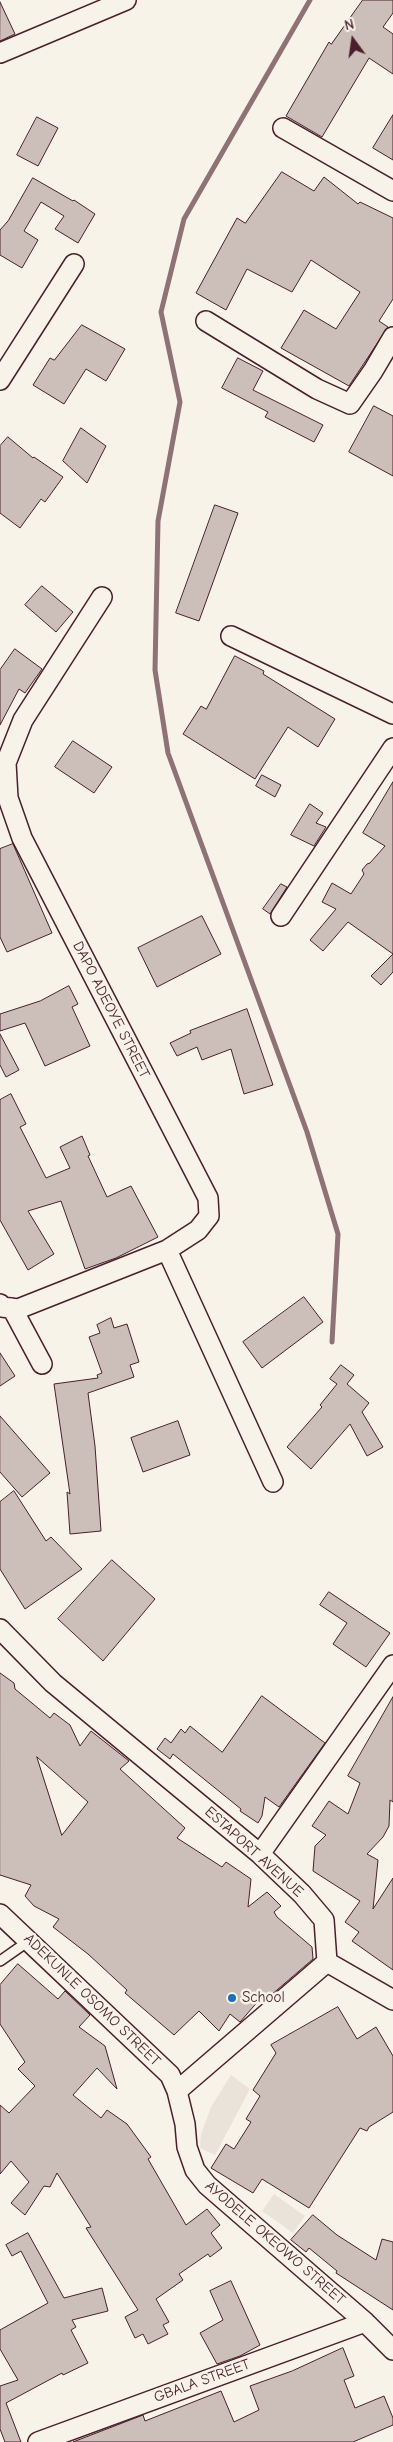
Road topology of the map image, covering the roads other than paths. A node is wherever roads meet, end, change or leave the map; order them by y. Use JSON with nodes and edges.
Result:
{"nodes":[{"id":1,"x":126,"y":0,"type":"edge"},
{"id":2,"x":0,"y":53,"type":"edge"},
{"id":3,"x":283,"y":128,"type":"dead end"},
{"id":4,"x":393,"y":192,"type":"edge"},
{"id":5,"x":74,"y":264,"type":"dead end"},
{"id":6,"x":206,"y":321,"type":"dead end"},
{"id":7,"x":393,"y":337,"type":"edge"},
{"id":8,"x":0,"y":380,"type":"edge"},
{"id":9,"x":102,"y":597,"type":"dead end"},
{"id":10,"x":231,"y":636,"type":"dead end"},
{"id":11,"x":393,"y":714,"type":"edge"},
{"id":12,"x":393,"y":748,"type":"edge"},
{"id":13,"x":4,"y":797,"type":"edge"},
{"id":14,"x":281,"y":916,"type":"dead end"},
{"id":15,"x":167,"y":1250,"type":"junction"},
{"id":16,"x":6,"y":1306,"type":"edge"},
{"id":17,"x":42,"y":1364,"type":"dead end"},
{"id":18,"x":274,"y":1482,"type":"dead end"},
{"id":19,"x":0,"y":1629,"type":"edge"},
{"id":20,"x":393,"y":1665,"type":"edge"},
{"id":21,"x":260,"y":1854,"type":"junction"},
{"id":22,"x":0,"y":1914,"type":"edge"},
{"id":23,"x":30,"y":1940,"type":"junction"},
{"id":24,"x":0,"y":1961,"type":"edge"},
{"id":25,"x":327,"y":1962,"type":"junction"},
{"id":26,"x":393,"y":2000,"type":"edge"},
{"id":27,"x":177,"y":2091,"type":"junction"},
{"id":28,"x":365,"y":2322,"type":"junction"},
{"id":29,"x":393,"y":2350,"type":"edge"},
{"id":30,"x":38,"y":2442,"type":"edge"}],
"edges":[{"from":1,"to":2,"type":"street"},
{"from":3,"to":4,"type":"street"},
{"from":5,"to":8,"type":"street"},
{"from":6,"to":7,"type":"street"},
{"from":9,"to":13,"type":"street","name":"DAPO ADEOYE STREET"},
{"from":10,"to":11,"type":"street"},
{"from":12,"to":14,"type":"street"},
{"from":13,"to":15,"type":"street","name":"DAPO ADEOYE STREET"},
{"from":15,"to":16,"type":"street","name":"DAPO ADEOYE STREET"},
{"from":15,"to":18,"type":"street"},
{"from":16,"to":17,"type":"street"},
{"from":19,"to":21,"type":"street","name":"ESTAPORT AVENUE"},
{"from":20,"to":21,"type":"street"},
{"from":21,"to":25,"type":"street","name":"ESTAPORT AVENUE"},
{"from":22,"to":23,"type":"street","name":"ADEKUNLE OSOMO STREET"},
{"from":23,"to":24,"type":"lane"},
{"from":23,"to":27,"type":"street","name":"ADEKUNLE OSOMO STREET"},
{"from":25,"to":26,"type":"street"},
{"from":25,"to":27,"type":"street"},
{"from":27,"to":28,"type":"street","name":"AYODELE OKEOWO STREET"},
{"from":28,"to":29,"type":"street","name":"AYODELE OKEOWO STREET"},
{"from":28,"to":30,"type":"street","name":"GBALA STREET"}]}
